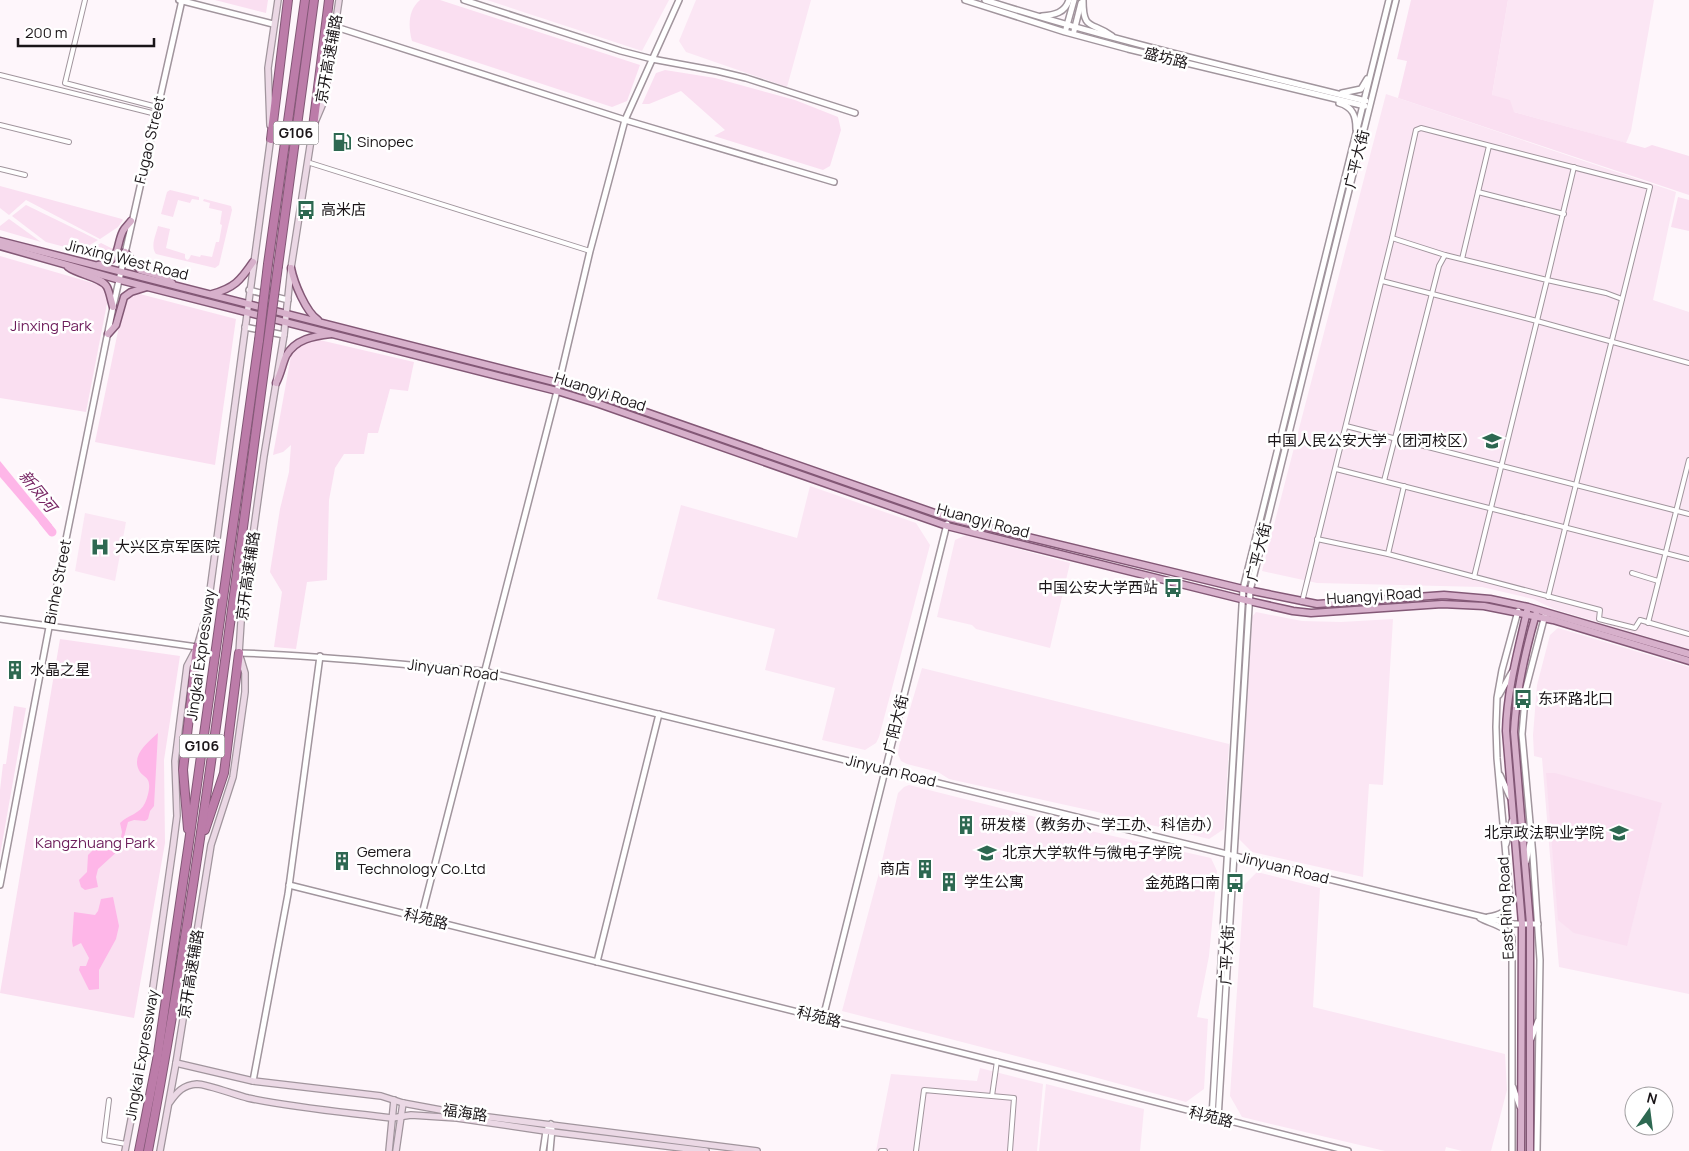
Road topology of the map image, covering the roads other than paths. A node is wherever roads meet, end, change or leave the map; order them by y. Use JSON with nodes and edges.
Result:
{"nodes":[{"id":1,"x":85,"y":0,"type":"edge"},
{"id":2,"x":181,"y":0,"type":"edge"},
{"id":3,"x":278,"y":0,"type":"edge"},
{"id":4,"x":288,"y":0,"type":"edge"},
{"id":5,"x":305,"y":0,"type":"edge"},
{"id":6,"x":314,"y":0,"type":"edge"},
{"id":7,"x":329,"y":0,"type":"edge"},
{"id":8,"x":339,"y":0,"type":"edge"},
{"id":9,"x":464,"y":0,"type":"edge"},
{"id":10,"x":679,"y":0,"type":"edge"},
{"id":11,"x":965,"y":0,"type":"edge"},
{"id":12,"x":985,"y":0,"type":"edge"},
{"id":13,"x":1069,"y":0,"type":"edge"},
{"id":14,"x":1074,"y":0,"type":"edge"},
{"id":15,"x":1082,"y":0,"type":"edge"},
{"id":16,"x":1389,"y":0,"type":"edge"},
{"id":17,"x":1396,"y":0,"type":"edge"},
{"id":18,"x":1036,"y":16,"type":"junction"},
{"id":19,"x":273,"y":24,"type":"junction"},
{"id":20,"x":1067,"y":25,"type":"junction"},
{"id":21,"x":336,"y":27,"type":"junction"},
{"id":22,"x":1074,"y":28,"type":"junction"},
{"id":23,"x":1066,"y":32,"type":"junction"},
{"id":24,"x":1073,"y":34,"type":"junction"},
{"id":25,"x":1117,"y":39,"type":"junction"},
{"id":26,"x":652,"y":59,"type":"junction"},
{"id":27,"x":1373,"y":68,"type":"junction"},
{"id":28,"x":0,"y":75,"type":"edge"},
{"id":29,"x":1335,"y":94,"type":"junction"},
{"id":30,"x":1318,"y":95,"type":"junction"},
{"id":31,"x":1364,"y":103,"type":"junction"},
{"id":32,"x":1371,"y":105,"type":"junction"},
{"id":33,"x":157,"y":107,"type":"junction"},
{"id":34,"x":855,"y":113,"type":"dead end"},
{"id":35,"x":156,"y":114,"type":"junction"},
{"id":36,"x":625,"y":120,"type":"junction"},
{"id":37,"x":0,"y":125,"type":"edge"},
{"id":38,"x":312,"y":127,"type":"junction"},
{"id":39,"x":1356,"y":137,"type":"junction"},
{"id":40,"x":271,"y":139,"type":"junction"},
{"id":41,"x":69,"y":142,"type":"dead end"},
{"id":42,"x":1490,"y":146,"type":"junction"},
{"id":43,"x":307,"y":162,"type":"junction"},
{"id":44,"x":1574,"y":167,"type":"junction"},
{"id":45,"x":0,"y":169,"type":"edge"},
{"id":46,"x":25,"y":175,"type":"dead end"},
{"id":47,"x":834,"y":182,"type":"dead end"},
{"id":48,"x":1478,"y":192,"type":"junction"},
{"id":49,"x":1564,"y":214,"type":"junction"},
{"id":50,"x":132,"y":221,"type":"junction"},
{"id":51,"x":1392,"y":238,"type":"junction"},
{"id":52,"x":0,"y":241,"type":"edge"},
{"id":53,"x":0,"y":246,"type":"edge"},
{"id":54,"x":590,"y":251,"type":"junction"},
{"id":55,"x":125,"y":252,"type":"junction"},
{"id":56,"x":1445,"y":255,"type":"junction"},
{"id":57,"x":1462,"y":259,"type":"junction"},
{"id":58,"x":253,"y":262,"type":"junction"},
{"id":59,"x":65,"y":264,"type":"junction"},
{"id":60,"x":95,"y":265,"type":"junction"},
{"id":61,"x":291,"y":268,"type":"junction"},
{"id":62,"x":121,"y":272,"type":"junction"},
{"id":63,"x":120,"y":280,"type":"junction"},
{"id":64,"x":1547,"y":280,"type":"junction"},
{"id":65,"x":1382,"y":281,"type":"junction"},
{"id":66,"x":175,"y":285,"type":"junction"},
{"id":67,"x":148,"y":286,"type":"junction"},
{"id":68,"x":249,"y":290,"type":"junction"},
{"id":69,"x":211,"y":294,"type":"junction"},
{"id":70,"x":1433,"y":294,"type":"junction"},
{"id":71,"x":1622,"y":299,"type":"junction"},
{"id":72,"x":288,"y":300,"type":"junction"},
{"id":73,"x":113,"y":307,"type":"junction"},
{"id":74,"x":248,"y":308,"type":"junction"},
{"id":75,"x":286,"y":314,"type":"junction"},
{"id":76,"x":285,"y":321,"type":"junction"},
{"id":77,"x":1537,"y":321,"type":"junction"},
{"id":78,"x":321,"y":322,"type":"junction"},
{"id":79,"x":245,"y":327,"type":"junction"},
{"id":80,"x":108,"y":334,"type":"junction"},
{"id":81,"x":336,"y":334,"type":"junction"},
{"id":82,"x":284,"y":335,"type":"junction"},
{"id":83,"x":1612,"y":342,"type":"junction"},
{"id":84,"x":1689,"y":363,"type":"edge"},
{"id":85,"x":276,"y":383,"type":"junction"},
{"id":86,"x":558,"y":387,"type":"junction"},
{"id":87,"x":1346,"y":426,"type":"junction"},
{"id":88,"x":1395,"y":440,"type":"junction"},
{"id":89,"x":1689,"y":460,"type":"edge"},
{"id":90,"x":1501,"y":466,"type":"junction"},
{"id":91,"x":1336,"y":469,"type":"junction"},
{"id":92,"x":1384,"y":481,"type":"junction"},
{"id":93,"x":1576,"y":485,"type":"junction"},
{"id":94,"x":1404,"y":486,"type":"junction"},
{"id":95,"x":1491,"y":508,"type":"junction"},
{"id":96,"x":1675,"y":510,"type":"junction"},
{"id":97,"x":1689,"y":514,"type":"edge"},
{"id":98,"x":949,"y":518,"type":"junction"},
{"id":99,"x":946,"y":526,"type":"junction"},
{"id":100,"x":1566,"y":527,"type":"junction"},
{"id":101,"x":1317,"y":539,"type":"junction"},
{"id":102,"x":1665,"y":553,"type":"junction"},
{"id":103,"x":1388,"y":554,"type":"junction"},
{"id":104,"x":1689,"y":558,"type":"edge"},
{"id":105,"x":1632,"y":573,"type":"dead end"},
{"id":106,"x":1474,"y":577,"type":"junction"},
{"id":107,"x":1658,"y":581,"type":"junction"},
{"id":108,"x":1246,"y":590,"type":"junction"},
{"id":109,"x":1548,"y":596,"type":"junction"},
{"id":110,"x":1241,"y":599,"type":"junction"},
{"id":111,"x":1249,"y":601,"type":"junction"},
{"id":112,"x":1302,"y":602,"type":"junction"},
{"id":113,"x":1519,"y":609,"type":"junction"},
{"id":114,"x":1527,"y":611,"type":"junction"},
{"id":115,"x":1537,"y":613,"type":"junction"},
{"id":116,"x":1544,"y":615,"type":"junction"},
{"id":117,"x":0,"y":619,"type":"edge"},
{"id":118,"x":1648,"y":623,"type":"junction"},
{"id":119,"x":49,"y":626,"type":"junction"},
{"id":120,"x":1689,"y":634,"type":"edge"},
{"id":121,"x":197,"y":647,"type":"junction"},
{"id":122,"x":239,"y":653,"type":"junction"},
{"id":123,"x":1689,"y":654,"type":"edge"},
{"id":124,"x":320,"y":656,"type":"junction"},
{"id":125,"x":1689,"y":661,"type":"edge"},
{"id":126,"x":484,"y":671,"type":"junction"},
{"id":127,"x":1513,"y":671,"type":"junction"},
{"id":128,"x":1497,"y":698,"type":"junction"},
{"id":129,"x":659,"y":714,"type":"junction"},
{"id":130,"x":1514,"y":741,"type":"junction"},
{"id":131,"x":1525,"y":761,"type":"junction"},
{"id":132,"x":884,"y":770,"type":"junction"},
{"id":133,"x":1498,"y":772,"type":"junction"},
{"id":134,"x":1511,"y":798,"type":"junction"},
{"id":135,"x":1513,"y":818,"type":"junction"},
{"id":136,"x":1531,"y":835,"type":"junction"},
{"id":137,"x":189,"y":842,"type":"junction"},
{"id":138,"x":199,"y":846,"type":"junction"},
{"id":139,"x":1505,"y":848,"type":"junction"},
{"id":140,"x":1230,"y":855,"type":"junction"},
{"id":141,"x":1526,"y":867,"type":"junction"},
{"id":142,"x":0,"y":885,"type":"edge"},
{"id":143,"x":289,"y":885,"type":"junction"},
{"id":144,"x":1475,"y":915,"type":"junction"},
{"id":145,"x":421,"y":918,"type":"junction"},
{"id":146,"x":1486,"y":918,"type":"junction"},
{"id":147,"x":1522,"y":924,"type":"junction"},
{"id":148,"x":1534,"y":924,"type":"junction"},
{"id":149,"x":1512,"y":938,"type":"junction"},
{"id":150,"x":1522,"y":958,"type":"junction"},
{"id":151,"x":597,"y":962,"type":"junction"},
{"id":152,"x":1539,"y":1017,"type":"junction"},
{"id":153,"x":823,"y":1018,"type":"junction"},
{"id":154,"x":1531,"y":1040,"type":"junction"},
{"id":155,"x":996,"y":1061,"type":"junction"},
{"id":156,"x":176,"y":1063,"type":"junction"},
{"id":157,"x":1531,"y":1068,"type":"junction"},
{"id":158,"x":253,"y":1081,"type":"junction"},
{"id":159,"x":1512,"y":1084,"type":"junction"},
{"id":160,"x":1538,"y":1094,"type":"junction"},
{"id":161,"x":992,"y":1096,"type":"junction"},
{"id":162,"x":109,"y":1100,"type":"dead end"},
{"id":163,"x":394,"y":1100,"type":"junction"},
{"id":164,"x":403,"y":1103,"type":"junction"},
{"id":165,"x":169,"y":1104,"type":"junction"},
{"id":166,"x":1521,"y":1108,"type":"junction"},
{"id":167,"x":402,"y":1117,"type":"junction"},
{"id":168,"x":392,"y":1118,"type":"junction"},
{"id":169,"x":1215,"y":1118,"type":"junction"},
{"id":170,"x":1521,"y":1123,"type":"junction"},
{"id":171,"x":551,"y":1124,"type":"junction"},
{"id":172,"x":549,"y":1132,"type":"junction"},
{"id":173,"x":126,"y":1148,"type":"edge"},
{"id":174,"x":1512,"y":1148,"type":"edge"},
{"id":175,"x":139,"y":1151,"type":"edge"},
{"id":176,"x":148,"y":1151,"type":"edge"},
{"id":177,"x":160,"y":1151,"type":"edge"},
{"id":178,"x":389,"y":1151,"type":"edge"},
{"id":179,"x":396,"y":1151,"type":"edge"},
{"id":180,"x":543,"y":1151,"type":"edge"},
{"id":181,"x":550,"y":1151,"type":"edge"},
{"id":182,"x":706,"y":1151,"type":"edge"},
{"id":183,"x":757,"y":1151,"type":"edge"},
{"id":184,"x":881,"y":1151,"type":"edge"},
{"id":185,"x":885,"y":1151,"type":"edge"},
{"id":186,"x":916,"y":1151,"type":"edge"},
{"id":187,"x":1010,"y":1151,"type":"edge"},
{"id":188,"x":1348,"y":1151,"type":"edge"},
{"id":189,"x":1520,"y":1151,"type":"edge"},
{"id":190,"x":1530,"y":1151,"type":"edge"},
{"id":191,"x":1537,"y":1151,"type":"edge"}],
"edges":[{"from":1,"to":33,"type":"street"},
{"from":2,"to":19,"type":"street"},
{"from":2,"to":33,"type":"street","name":"Fugao Street"},
{"from":3,"to":19,"type":"main road"},
{"from":4,"to":40,"type":"highway"},
{"from":5,"to":137,"type":"highway","name":"Jingkai Expressway","number":"G106","bridge":true},
{"from":6,"to":138,"type":"highway","name":"Jingkai Expressway","number":"G106","bridge":true},
{"from":7,"to":38,"type":"highway"},
{"from":8,"to":21,"type":"main road","name":"京开高速辅路"},
{"from":9,"to":26,"type":"street"},
{"from":10,"to":26,"type":"street"},
{"from":11,"to":23,"type":"street","name":"盛坊路"},
{"from":12,"to":18,"type":"street","name":"盛坊路"},
{"from":13,"to":18,"type":"street"},
{"from":14,"to":20,"type":"street"},
{"from":15,"to":22,"type":"street"},
{"from":15,"to":25,"type":"street"},
{"from":16,"to":27,"type":"street","name":"广平大街"},
{"from":17,"to":32,"type":"street","name":"广平大街"},
{"from":18,"to":20,"type":"street","name":"盛坊路"},
{"from":19,"to":40,"type":"main road"},
{"from":20,"to":22,"type":"street","name":"盛坊路"},
{"from":20,"to":23,"type":"street"},
{"from":21,"to":36,"type":"street"},
{"from":21,"to":38,"type":"main road","name":"京开高速辅路"},
{"from":22,"to":24,"type":"street"},
{"from":22,"to":25,"type":"street","name":"盛坊路"},
{"from":23,"to":24,"type":"street","name":"盛坊路"},
{"from":24,"to":30,"type":"street","name":"盛坊路"},
{"from":25,"to":29,"type":"street","name":"盛坊路"},
{"from":26,"to":34,"type":"street"},
{"from":26,"to":36,"type":"street"},
{"from":27,"to":29,"type":"street"},
{"from":27,"to":31,"type":"street","name":"广平大街"},
{"from":28,"to":35,"type":"street"},
{"from":29,"to":31,"type":"street","name":"盛坊路"},
{"from":30,"to":31,"type":"street","name":"盛坊路"},
{"from":30,"to":39,"type":"street"},
{"from":31,"to":32,"type":"street","name":"盛坊路"},
{"from":31,"to":39,"type":"street","name":"广平大街"},
{"from":32,"to":108,"type":"street","name":"广平大街"},
{"from":33,"to":35,"type":"street","name":"Fugao Street"},
{"from":35,"to":50,"type":"street","name":"Fugao Street"},
{"from":36,"to":47,"type":"street"},
{"from":36,"to":54,"type":"street"},
{"from":37,"to":41,"type":"street"},
{"from":38,"to":43,"type":"main road","name":"京开高速辅路"},
{"from":39,"to":108,"type":"street","name":"广平大街"},
{"from":40,"to":58,"type":"main road"},
{"from":42,"to":44,"type":"street"},
{"from":42,"to":48,"type":"street"},
{"from":42,"to":51,"type":"street"},
{"from":43,"to":54,"type":"street"},
{"from":43,"to":61,"type":"main road","name":"京开高速辅路"},
{"from":44,"to":49,"type":"street"},
{"from":44,"to":71,"type":"street"},
{"from":45,"to":46,"type":"street"},
{"from":48,"to":49,"type":"street"},
{"from":48,"to":57,"type":"street"},
{"from":49,"to":64,"type":"street"},
{"from":50,"to":55,"type":"street","name":"Fugao Street"},
{"from":50,"to":60,"type":"main road"},
{"from":51,"to":56,"type":"street"},
{"from":51,"to":65,"type":"street"},
{"from":52,"to":60,"type":"main road","name":"Jinxing West Road"},
{"from":53,"to":59,"type":"main road","name":"Jinxing West Road"},
{"from":54,"to":86,"type":"street"},
{"from":55,"to":62,"type":"street","name":"Fugao Street"},
{"from":55,"to":66,"type":"main road"},
{"from":56,"to":57,"type":"street"},
{"from":56,"to":70,"type":"street"},
{"from":57,"to":64,"type":"street"},
{"from":58,"to":68,"type":"main road"},
{"from":58,"to":69,"type":"main road"},
{"from":59,"to":63,"type":"main road","name":"Jinxing West Road"},
{"from":59,"to":73,"type":"main road"},
{"from":60,"to":62,"type":"main road","name":"Jinxing West Road"},
{"from":61,"to":72,"type":"main road","name":"京开高速辅路"},
{"from":61,"to":78,"type":"main road"},
{"from":62,"to":63,"type":"street","name":"Fugao Street"},
{"from":62,"to":66,"type":"main road","name":"Jinxing West Road"},
{"from":63,"to":67,"type":"main road","name":"Jinxing West Road"},
{"from":63,"to":73,"type":"street","name":"Binhe Street"},
{"from":64,"to":71,"type":"street"},
{"from":64,"to":77,"type":"street"},
{"from":65,"to":70,"type":"street"},
{"from":65,"to":87,"type":"street"},
{"from":66,"to":69,"type":"main road","name":"Jinxing West Road"},
{"from":67,"to":74,"type":"main road","name":"Jinxing West Road"},
{"from":67,"to":80,"type":"main road"},
{"from":68,"to":72,"type":"street"},
{"from":68,"to":74,"type":"main road"},
{"from":69,"to":74,"type":"main road","name":"Jinxing West Road"},
{"from":70,"to":77,"type":"street"},
{"from":70,"to":88,"type":"street"},
{"from":71,"to":83,"type":"street"},
{"from":72,"to":75,"type":"main road","name":"京开高速辅路"},
{"from":73,"to":80,"type":"street","name":"Binhe Street"},
{"from":74,"to":75,"type":"main road","name":"Huangyi Road"},
{"from":74,"to":76,"type":"main road","name":"Huangyi Road"},
{"from":74,"to":79,"type":"main road"},
{"from":75,"to":76,"type":"main road","name":"京开高速辅路"},
{"from":75,"to":78,"type":"main road","name":"Huangyi Road"},
{"from":76,"to":81,"type":"main road","name":"Huangyi Road"},
{"from":76,"to":82,"type":"main road","name":"京开高速辅路"},
{"from":77,"to":83,"type":"street"},
{"from":77,"to":90,"type":"street"},
{"from":78,"to":86,"type":"main road","name":"Huangyi Road"},
{"from":79,"to":82,"type":"street"},
{"from":79,"to":121,"type":"main road"},
{"from":80,"to":119,"type":"street","name":"Binhe Street"},
{"from":81,"to":85,"type":"main road"},
{"from":81,"to":86,"type":"main road","name":"Huangyi Road"},
{"from":82,"to":85,"type":"main road","name":"京开高速辅路"},
{"from":83,"to":84,"type":"street"},
{"from":83,"to":93,"type":"street"},
{"from":85,"to":122,"type":"main road","name":"京开高速辅路"},
{"from":86,"to":98,"type":"main road","name":"Huangyi Road"},
{"from":86,"to":99,"type":"main road","name":"Huangyi Road"},
{"from":86,"to":126,"type":"street"},
{"from":87,"to":88,"type":"street"},
{"from":87,"to":91,"type":"street"},
{"from":88,"to":90,"type":"street"},
{"from":88,"to":92,"type":"street"},
{"from":89,"to":96,"type":"street"},
{"from":90,"to":93,"type":"street"},
{"from":90,"to":95,"type":"street"},
{"from":91,"to":92,"type":"street"},
{"from":91,"to":101,"type":"street"},
{"from":92,"to":94,"type":"street"},
{"from":93,"to":96,"type":"street"},
{"from":93,"to":100,"type":"street"},
{"from":94,"to":95,"type":"street"},
{"from":94,"to":103,"type":"street"},
{"from":95,"to":100,"type":"street"},
{"from":95,"to":106,"type":"street"},
{"from":96,"to":97,"type":"street"},
{"from":96,"to":102,"type":"street"},
{"from":98,"to":99,"type":"street","name":"广阳大街"},
{"from":98,"to":108,"type":"main road","name":"Huangyi Road"},
{"from":99,"to":110,"type":"main road","name":"Huangyi Road"},
{"from":99,"to":132,"type":"street","name":"广阳大街"},
{"from":100,"to":102,"type":"street"},
{"from":100,"to":109,"type":"street"},
{"from":101,"to":103,"type":"street"},
{"from":101,"to":112,"type":"street"},
{"from":102,"to":104,"type":"street"},
{"from":102,"to":107,"type":"street"},
{"from":103,"to":106,"type":"street"},
{"from":105,"to":107,"type":"street"},
{"from":106,"to":109,"type":"street"},
{"from":107,"to":118,"type":"street"},
{"from":108,"to":110,"type":"street","name":"广平大街"},
{"from":108,"to":111,"type":"street","name":"广平大街"},
{"from":108,"to":112,"type":"main road","name":"Huangyi Road"},
{"from":109,"to":118,"type":"street"},
{"from":110,"to":111,"type":"main road","name":"Huangyi Road"},
{"from":110,"to":140,"type":"street","name":"广平大街"},
{"from":111,"to":113,"type":"main road","name":"Huangyi Road"},
{"from":111,"to":140,"type":"street","name":"广平大街"},
{"from":112,"to":113,"type":"main road","name":"Huangyi Road"},
{"from":113,"to":114,"type":"main road","name":"Huangyi Road"},
{"from":113,"to":128,"type":"street"},
{"from":114,"to":115,"type":"main road","name":"Huangyi Road"},
{"from":114,"to":127,"type":"main road","name":"East Ring Road"},
{"from":115,"to":116,"type":"main road","name":"Huangyi Road"},
{"from":115,"to":130,"type":"main road","name":"East Ring Road"},
{"from":116,"to":123,"type":"main road","name":"Huangyi Road"},
{"from":116,"to":125,"type":"main road","name":"Huangyi Road"},
{"from":116,"to":131,"type":"street"},
{"from":117,"to":119,"type":"street"},
{"from":118,"to":120,"type":"street"},
{"from":119,"to":121,"type":"street"},
{"from":119,"to":142,"type":"street","name":"Binhe Street"},
{"from":121,"to":137,"type":"highway"},
{"from":121,"to":173,"type":"main road"},
{"from":122,"to":124,"type":"street","name":"Jinyuan Road"},
{"from":122,"to":138,"type":"highway"},
{"from":122,"to":156,"type":"main road","name":"京开高速辅路"},
{"from":124,"to":126,"type":"street","name":"Jinyuan Road"},
{"from":124,"to":143,"type":"street"},
{"from":126,"to":129,"type":"street","name":"Jinyuan Road"},
{"from":126,"to":145,"type":"street"},
{"from":127,"to":128,"type":"street"},
{"from":127,"to":134,"type":"main road","name":"East Ring Road"},
{"from":128,"to":133,"type":"street"},
{"from":129,"to":132,"type":"street","name":"Jinyuan Road"},
{"from":129,"to":151,"type":"street"},
{"from":130,"to":131,"type":"street"},
{"from":130,"to":141,"type":"main road","name":"East Ring Road"},
{"from":131,"to":136,"type":"street"},
{"from":132,"to":140,"type":"street","name":"Jinyuan Road"},
{"from":132,"to":153,"type":"street","name":"广阳大街"},
{"from":133,"to":134,"type":"street"},
{"from":133,"to":139,"type":"street"},
{"from":134,"to":135,"type":"main road","name":"East Ring Road"},
{"from":135,"to":139,"type":"street"},
{"from":135,"to":147,"type":"main road","name":"East Ring Road"},
{"from":136,"to":141,"type":"street"},
{"from":136,"to":148,"type":"street"},
{"from":137,"to":175,"type":"highway","name":"Jingkai Expressway","number":"G106"},
{"from":138,"to":176,"type":"highway","name":"Jingkai Expressway","number":"G106"},
{"from":139,"to":146,"type":"street"},
{"from":140,"to":144,"type":"street","name":"Jinyuan Road"},
{"from":140,"to":169,"type":"street","name":"广平大街"},
{"from":141,"to":148,"type":"main road","name":"East Ring Road"},
{"from":143,"to":145,"type":"street","name":"科苑路"},
{"from":143,"to":158,"type":"street"},
{"from":144,"to":146,"type":"street","name":"Jinyuan Road"},
{"from":144,"to":149,"type":"street"},
{"from":145,"to":151,"type":"street","name":"科苑路"},
{"from":146,"to":147,"type":"street","name":"Jinyuan Road"},
{"from":147,"to":148,"type":"street","name":"Jinyuan Road"},
{"from":147,"to":150,"type":"main road","name":"East Ring Road"},
{"from":148,"to":152,"type":"street"},
{"from":148,"to":154,"type":"main road","name":"East Ring Road"},
{"from":149,"to":150,"type":"street"},
{"from":149,"to":159,"type":"street"},
{"from":150,"to":166,"type":"main road","name":"East Ring Road"},
{"from":151,"to":153,"type":"street","name":"科苑路"},
{"from":152,"to":154,"type":"street"},
{"from":152,"to":160,"type":"street"},
{"from":153,"to":155,"type":"street","name":"科苑路"},
{"from":154,"to":157,"type":"main road","name":"East Ring Road"},
{"from":155,"to":161,"type":"street"},
{"from":155,"to":169,"type":"street","name":"科苑路"},
{"from":156,"to":158,"type":"main road","name":"福海路"},
{"from":156,"to":165,"type":"main road","name":"京开高速辅路"},
{"from":157,"to":160,"type":"street"},
{"from":157,"to":190,"type":"main road","name":"East Ring Road"},
{"from":158,"to":163,"type":"main road","name":"福海路"},
{"from":159,"to":166,"type":"street"},
{"from":159,"to":174,"type":"street"},
{"from":160,"to":191,"type":"street"},
{"from":161,"to":186,"type":"street"},
{"from":161,"to":187,"type":"street"},
{"from":162,"to":173,"type":"street"},
{"from":163,"to":164,"type":"main road","name":"福海路"},
{"from":163,"to":168,"type":"main road"},
{"from":164,"to":167,"type":"main road"},
{"from":164,"to":171,"type":"main road","name":"福海路"},
{"from":165,"to":168,"type":"main road","name":"福海路"},
{"from":165,"to":177,"type":"main road","name":"京开高速辅路"},
{"from":166,"to":170,"type":"main road","name":"East Ring Road"},
{"from":167,"to":168,"type":"main road","name":"福海路"},
{"from":167,"to":172,"type":"main road","name":"福海路"},
{"from":167,"to":179,"type":"main road"},
{"from":168,"to":178,"type":"main road"},
{"from":169,"to":188,"type":"street","name":"科苑路"},
{"from":170,"to":174,"type":"street"},
{"from":170,"to":189,"type":"main road","name":"East Ring Road"},
{"from":171,"to":172,"type":"street"},
{"from":171,"to":183,"type":"main road","name":"福海路"},
{"from":172,"to":180,"type":"street"},
{"from":172,"to":181,"type":"street"},
{"from":172,"to":182,"type":"main road","name":"福海路"},
{"from":184,"to":185,"type":"street"}]}
